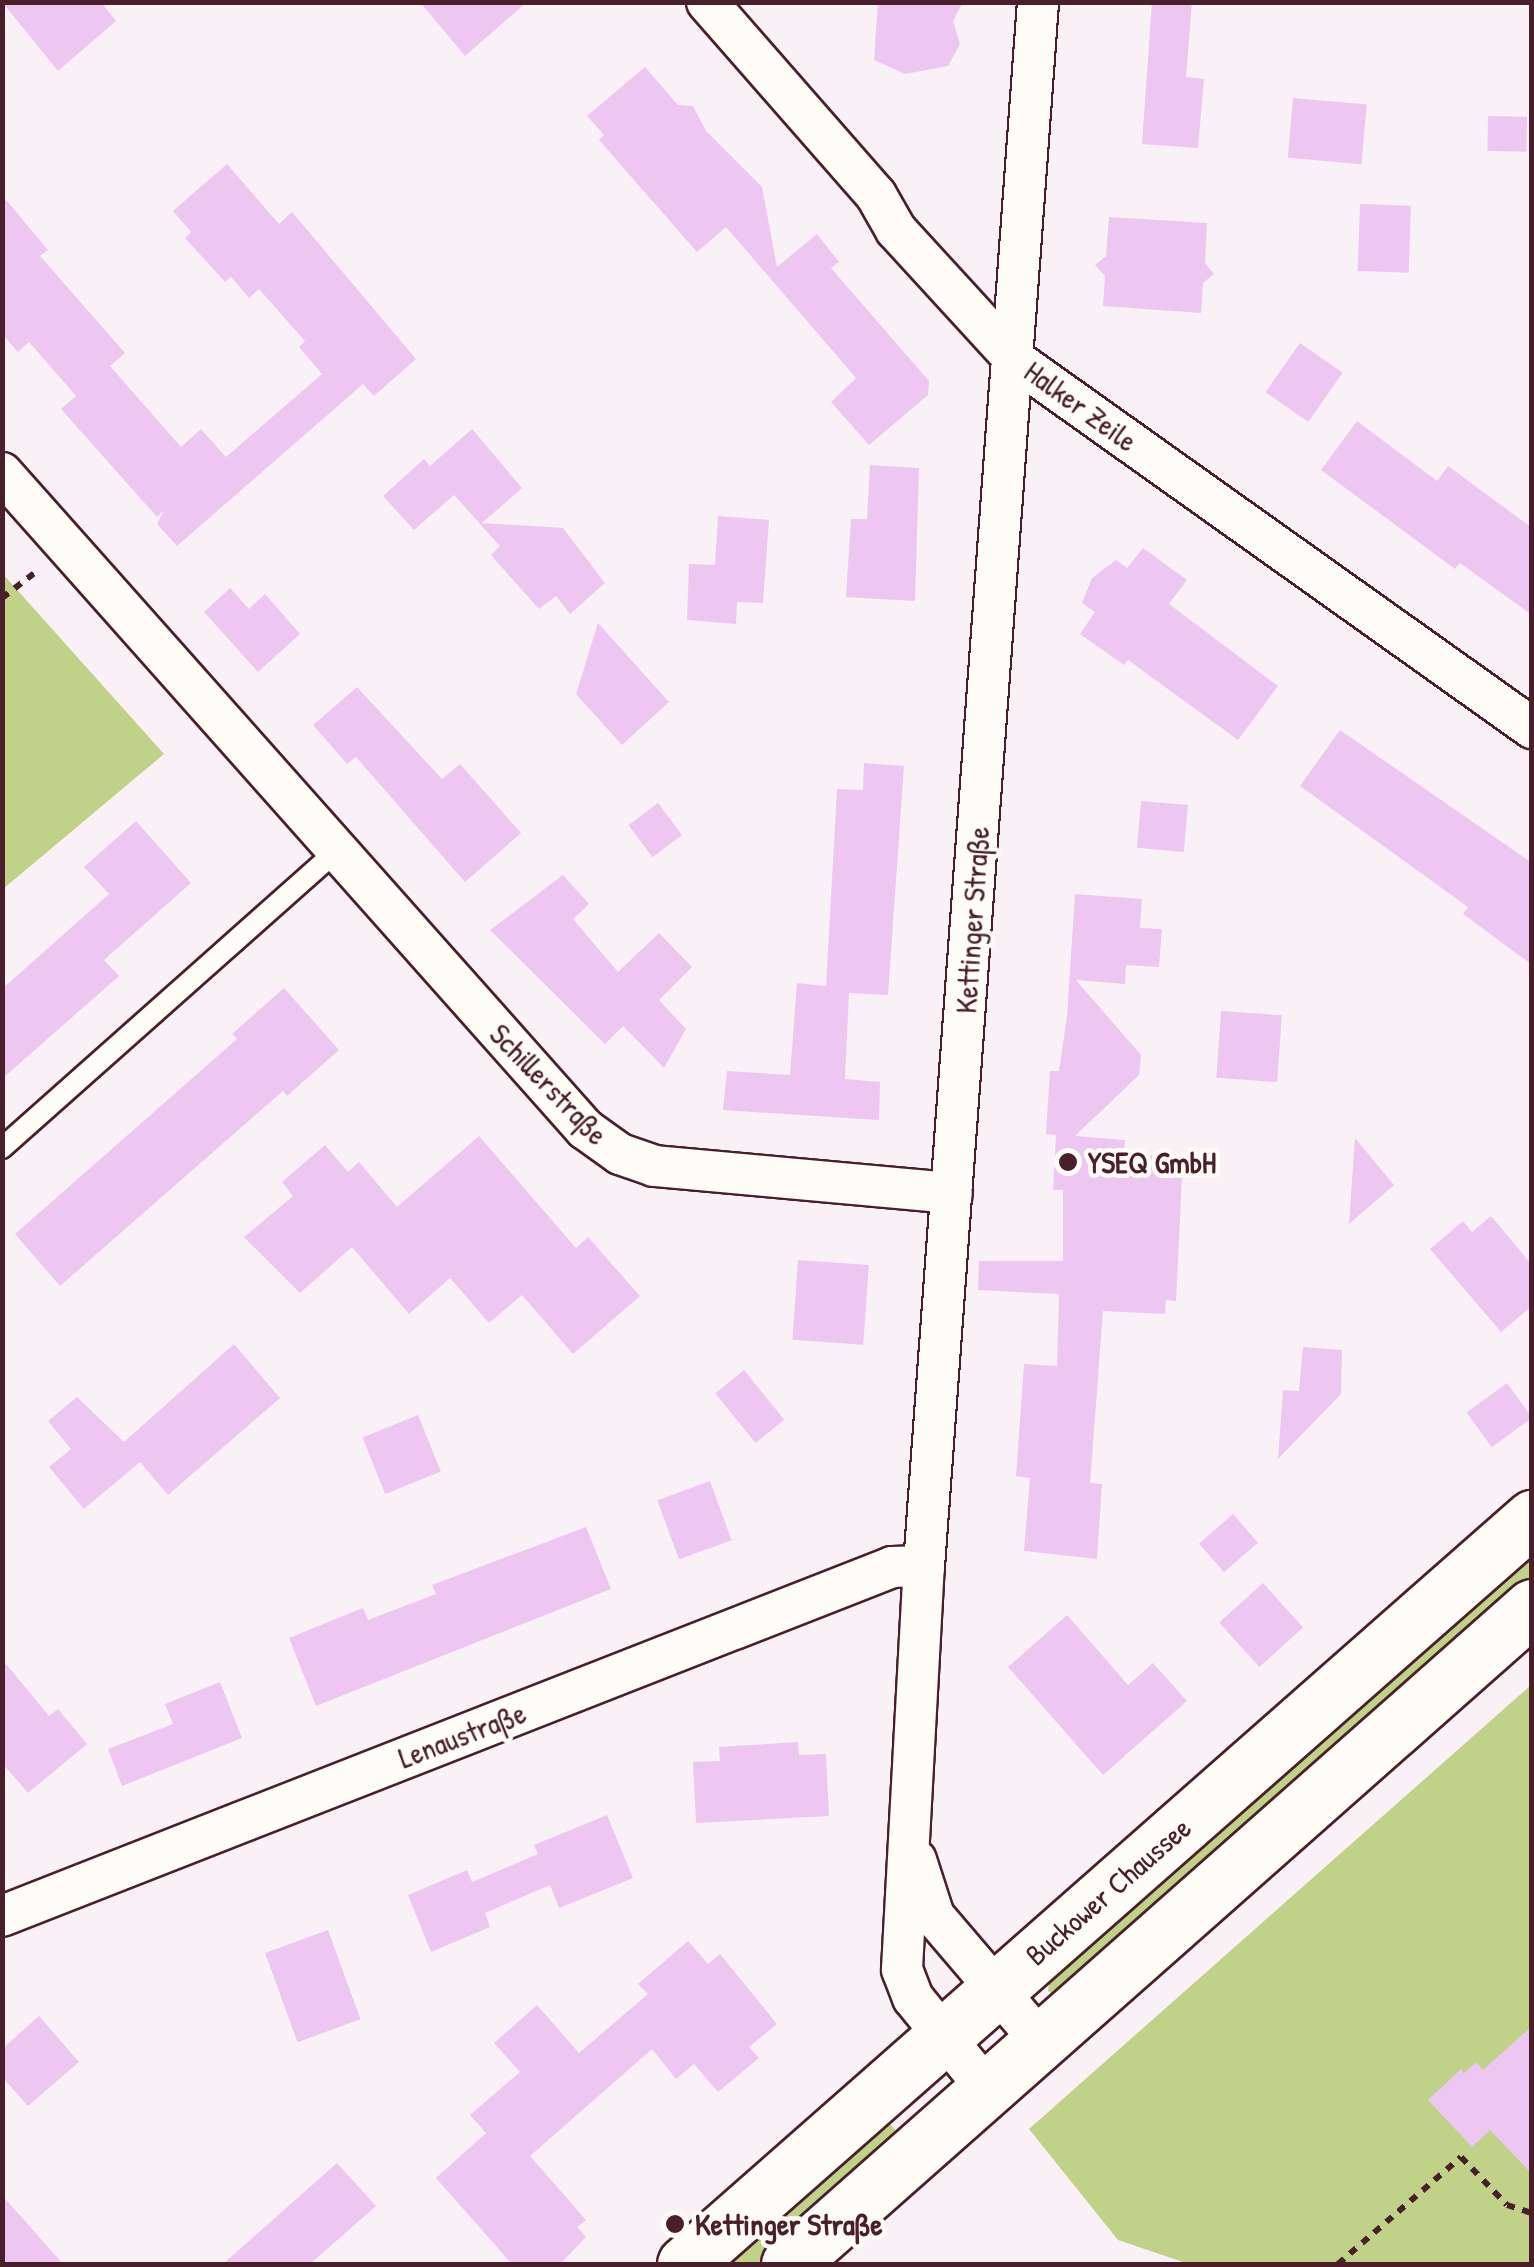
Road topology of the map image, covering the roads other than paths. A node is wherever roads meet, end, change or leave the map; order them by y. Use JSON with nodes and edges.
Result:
{"nodes":[{"id":1,"x":707,"y":2,"type":"edge"},
{"id":2,"x":1038,"y":2,"type":"edge"},
{"id":3,"x":1015,"y":360,"type":"junction"},
{"id":4,"x":2,"y":473,"type":"edge"},
{"id":5,"x":1532,"y":728,"type":"edge"},
{"id":6,"x":337,"y":850,"type":"junction"},
{"id":7,"x":2,"y":1148,"type":"edge"},
{"id":8,"x":952,"y":1193,"type":"junction"},
{"id":9,"x":1532,"y":1518,"type":"edge"},
{"id":10,"x":924,"y":1566,"type":"junction"},
{"id":11,"x":1532,"y":1607,"type":"edge"},
{"id":12,"x":908,"y":1837,"type":"junction"},
{"id":13,"x":2,"y":1916,"type":"edge"},
{"id":14,"x":996,"y":1991,"type":"junction"},
{"id":15,"x":942,"y":2038,"type":"junction"},
{"id":16,"x":1040,"y":2040,"type":"junction"},
{"id":17,"x":986,"y":2088,"type":"junction"},
{"id":18,"x":811,"y":2257,"type":"edge"},
{"id":19,"x":686,"y":2264,"type":"edge"}],
"edges":[{"from":1,"to":3,"type":"street","name":"Halker Zeile"},
{"from":2,"to":3,"type":"street","name":"Kettinger Straße"},
{"from":3,"to":5,"type":"street","name":"Halker Zeile"},
{"from":3,"to":8,"type":"street","name":"Kettinger Straße"},
{"from":4,"to":6,"type":"street","name":"Schillerstraße"},
{"from":6,"to":7,"type":"lane"},
{"from":6,"to":8,"type":"street","name":"Schillerstraße"},
{"from":8,"to":10,"type":"street","name":"Kettinger Straße"},
{"from":9,"to":14,"type":"main road","name":"Buckower Chaussee"},
{"from":10,"to":12,"type":"street","name":"Kettinger Straße"},
{"from":10,"to":13,"type":"street","name":"Lenaustraße"},
{"from":11,"to":16,"type":"main road"},
{"from":12,"to":14,"type":"street","name":"Kettinger Straße"},
{"from":12,"to":15,"type":"street","name":"Kettinger Straße"},
{"from":14,"to":15,"type":"main road","name":"Buckower Chaussee"},
{"from":14,"to":16,"type":"street","name":"Kettinger Straße"},
{"from":15,"to":17,"type":"street","name":"Kettinger Straße"},
{"from":15,"to":19,"type":"main road","name":"Buckower Chaussee"},
{"from":16,"to":17,"type":"main road"},
{"from":17,"to":18,"type":"main road"}]}
